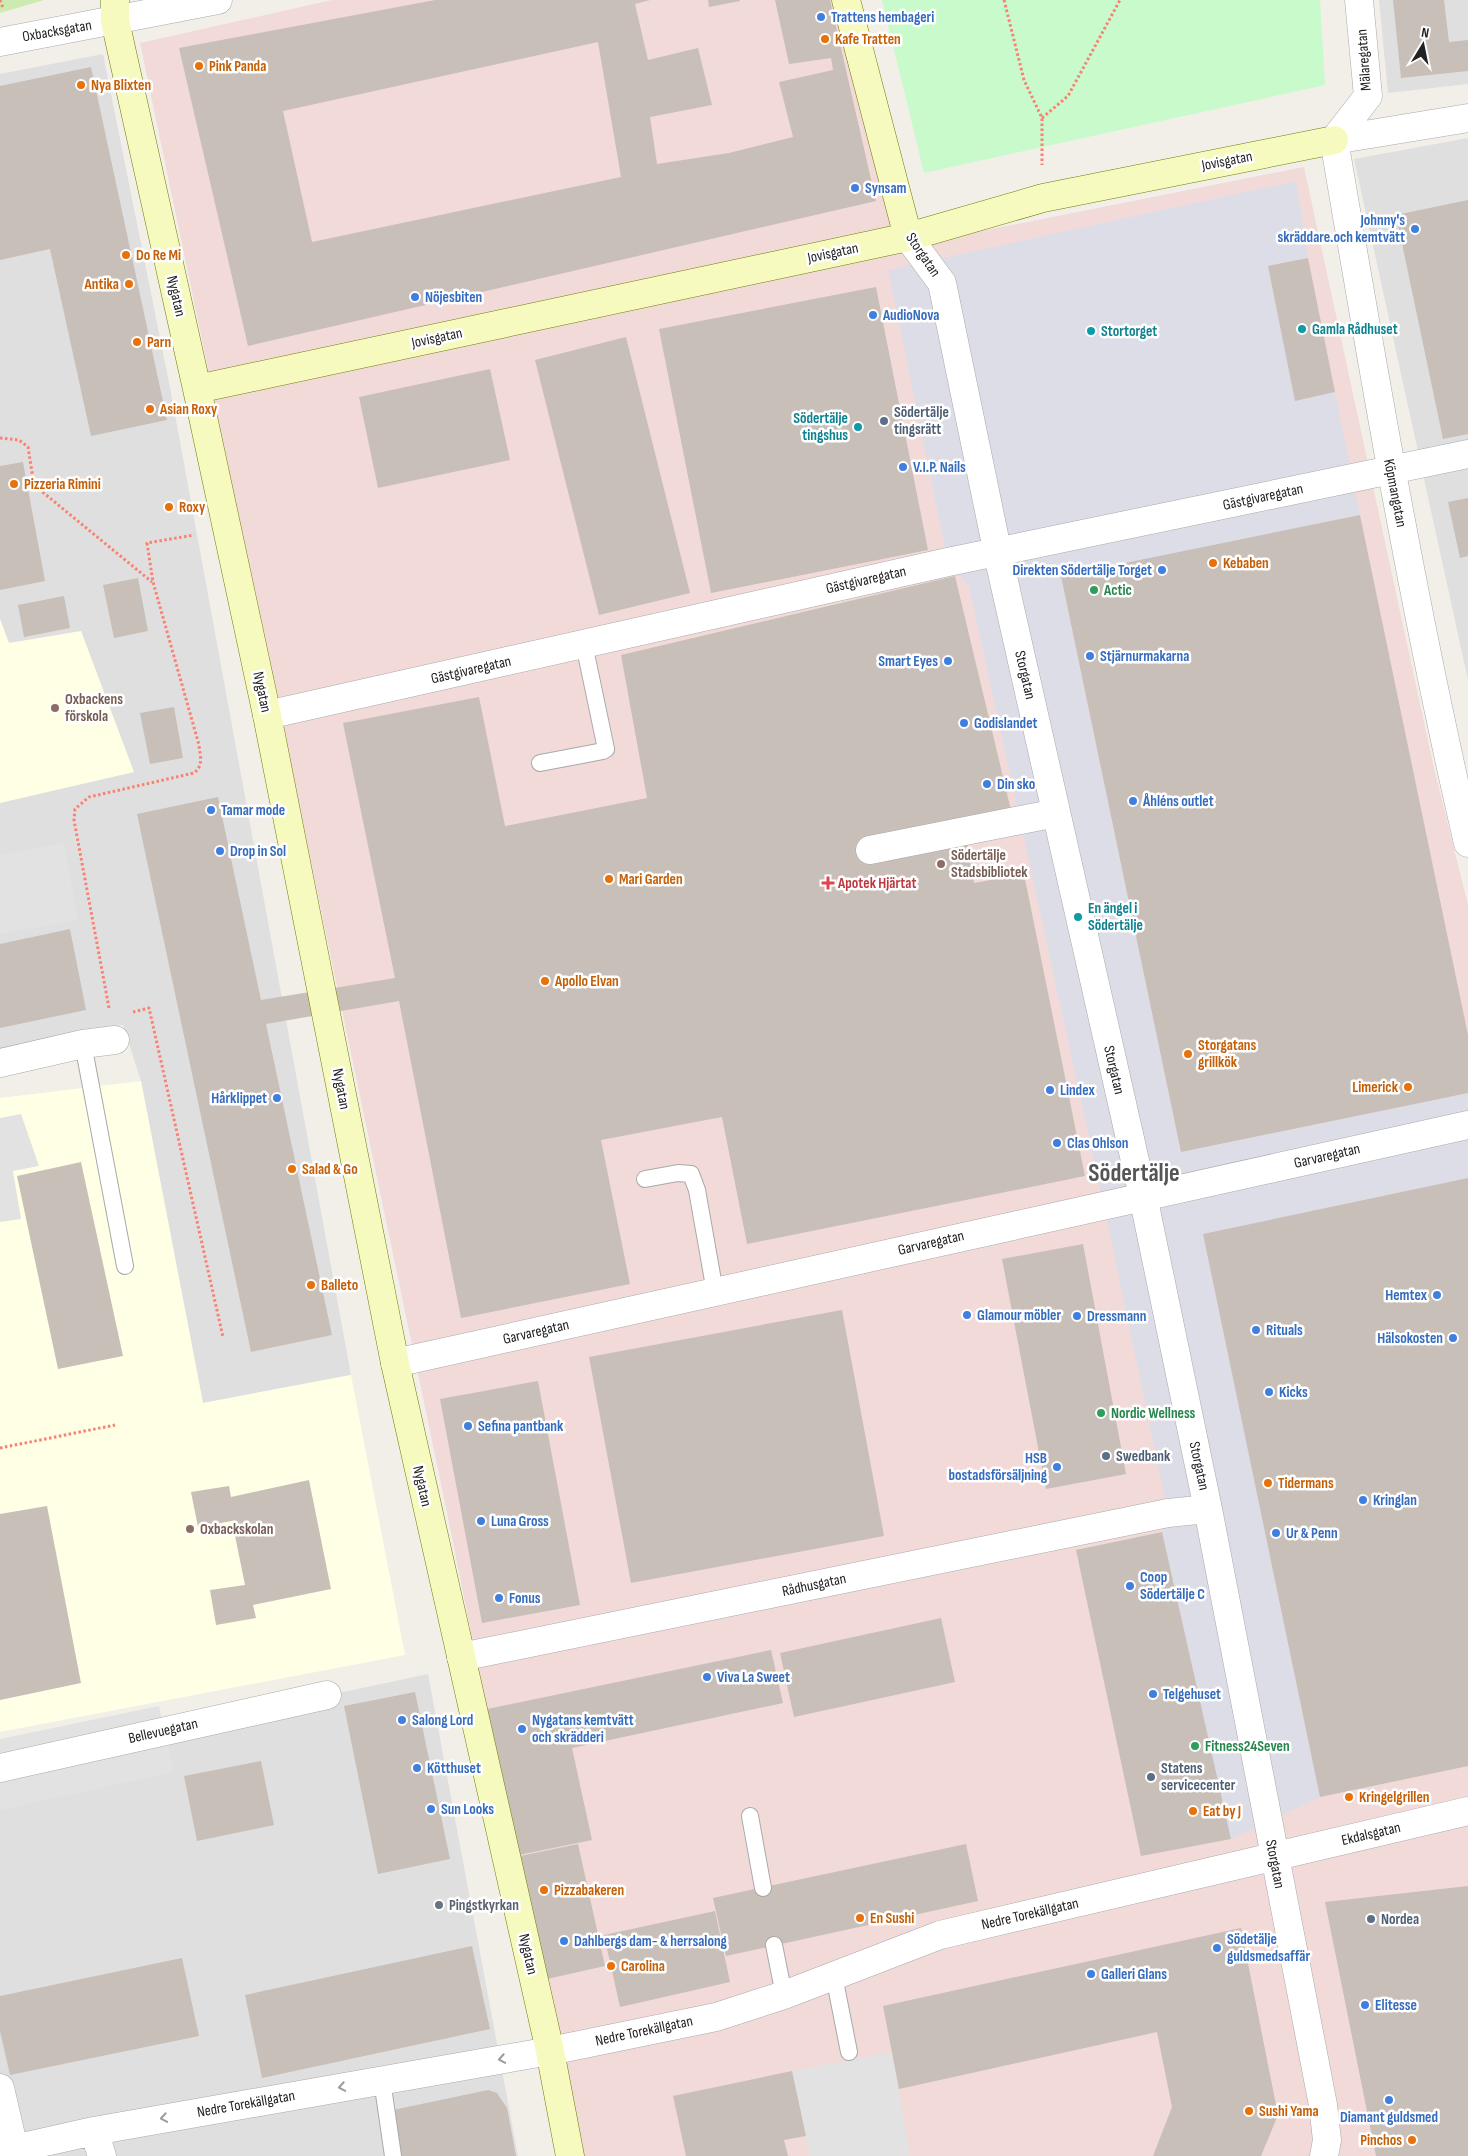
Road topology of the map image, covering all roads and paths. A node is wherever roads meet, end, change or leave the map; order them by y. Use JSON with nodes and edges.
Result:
{"nodes":[{"id":1,"x":218,"y":0,"type":"edge"},
{"id":2,"x":846,"y":0,"type":"edge"},
{"id":3,"x":1004,"y":0,"type":"edge"},
{"id":4,"x":1120,"y":0,"type":"edge"},
{"id":5,"x":1359,"y":0,"type":"edge"},
{"id":6,"x":111,"y":7,"type":"edge"},
{"id":7,"x":0,"y":42,"type":"edge"},
{"id":8,"x":1042,"y":118,"type":"junction"},
{"id":9,"x":1468,"y":118,"type":"edge"},
{"id":10,"x":1334,"y":140,"type":"junction"},
{"id":11,"x":1043,"y":198,"type":"junction"},
{"id":12,"x":908,"y":237,"type":"junction"},
{"id":13,"x":197,"y":389,"type":"junction"},
{"id":14,"x":0,"y":438,"type":"edge"},
{"id":15,"x":1468,"y":454,"type":"edge"},
{"id":16,"x":1390,"y":471,"type":"junction"},
{"id":17,"x":227,"y":529,"type":"junction"},
{"id":18,"x":997,"y":552,"type":"junction"},
{"id":19,"x":153,"y":582,"type":"junction"},
{"id":20,"x":584,"y":644,"type":"junction"},
{"id":21,"x":267,"y":716,"type":"junction"},
{"id":22,"x":1457,"y":749,"type":"edge"},
{"id":23,"x":540,"y":763,"type":"dead end"},
{"id":24,"x":1056,"y":813,"type":"junction"},
{"id":25,"x":1468,"y":843,"type":"edge"},
{"id":26,"x":870,"y":850,"type":"dead end"},
{"id":27,"x":112,"y":1029,"type":"junction"},
{"id":28,"x":83,"y":1044,"type":"junction"},
{"id":29,"x":0,"y":1063,"type":"edge"},
{"id":30,"x":1468,"y":1125,"type":"edge"},
{"id":31,"x":645,"y":1179,"type":"dead end"},
{"id":32,"x":1143,"y":1196,"type":"junction"},
{"id":33,"x":125,"y":1266,"type":"dead end"},
{"id":34,"x":715,"y":1292,"type":"junction"},
{"id":35,"x":223,"y":1337,"type":"dead end"},
{"id":36,"x":395,"y":1363,"type":"junction"},
{"id":37,"x":115,"y":1425,"type":"dead end"},
{"id":38,"x":0,"y":1448,"type":"edge"},
{"id":39,"x":1208,"y":1509,"type":"junction"},
{"id":40,"x":461,"y":1657,"type":"junction"},
{"id":41,"x":327,"y":1695,"type":"dead end"},
{"id":42,"x":0,"y":1768,"type":"edge"},
{"id":43,"x":1468,"y":1811,"type":"edge"},
{"id":44,"x":750,"y":1816,"type":"dead end"},
{"id":45,"x":1274,"y":1857,"type":"junction"},
{"id":46,"x":763,"y":1888,"type":"dead end"},
{"id":47,"x":774,"y":1945,"type":"dead end"},
{"id":48,"x":834,"y":1976,"type":"junction"},
{"id":49,"x":784,"y":1994,"type":"junction"},
{"id":50,"x":550,"y":2051,"type":"junction"},
{"id":51,"x":849,"y":2052,"type":"dead end"},
{"id":52,"x":382,"y":2080,"type":"junction"},
{"id":53,"x":0,"y":2088,"type":"edge"},
{"id":54,"x":98,"y":2144,"type":"edge"},
{"id":55,"x":7,"y":2151,"type":"edge"},
{"id":56,"x":393,"y":2156,"type":"edge"},
{"id":57,"x":570,"y":2156,"type":"edge"},
{"id":58,"x":1324,"y":2156,"type":"edge"}],
"edges":[{"from":1,"to":6,"type":"street","name":"Oxbacksgatan"},
{"from":2,"to":12,"type":"street","name":"Storgatan"},
{"from":3,"to":8,"type":"path"},
{"from":4,"to":8,"type":"path"},
{"from":5,"to":10,"type":"street","name":"Mälaregatan"},
{"from":6,"to":7,"type":"street","name":"Oxbacksgatan"},
{"from":6,"to":13,"type":"street","name":"Nygatan"},
{"from":8,"to":11,"type":"path"},
{"from":9,"to":10,"type":"street","name":"Jovisgatan"},
{"from":10,"to":11,"type":"street","name":"Jovisgatan"},
{"from":10,"to":16,"type":"street","name":"Köpmangatan"},
{"from":11,"to":12,"type":"street","name":"Jovisgatan"},
{"from":12,"to":13,"type":"street","name":"Jovisgatan"},
{"from":12,"to":18,"type":"street","name":"Storgatan"},
{"from":13,"to":17,"type":"street","name":"Nygatan"},
{"from":14,"to":19,"type":"path"},
{"from":15,"to":16,"type":"street","name":"Gästgivaregatan"},
{"from":16,"to":18,"type":"street","name":"Gästgivaregatan"},
{"from":16,"to":22,"type":"street","name":"Köpmangatan"},
{"from":17,"to":19,"type":"path"},
{"from":17,"to":21,"type":"street","name":"Nygatan"},
{"from":18,"to":20,"type":"street","name":"Gästgivaregatan"},
{"from":18,"to":24,"type":"street","name":"Storgatan"},
{"from":19,"to":27,"type":"path"},
{"from":20,"to":21,"type":"street","name":"Gästgivaregatan"},
{"from":20,"to":23,"type":"lane"},
{"from":21,"to":36,"type":"street","name":"Nygatan"},
{"from":22,"to":25,"type":"street","name":"Köpmangatan"},
{"from":24,"to":26,"type":"street"},
{"from":24,"to":32,"type":"street","name":"Storgatan"},
{"from":27,"to":28,"type":"street"},
{"from":27,"to":35,"type":"path"},
{"from":28,"to":29,"type":"street"},
{"from":28,"to":33,"type":"lane"},
{"from":30,"to":32,"type":"street","name":"Garvaregatan"},
{"from":31,"to":34,"type":"lane"},
{"from":32,"to":34,"type":"street","name":"Garvaregatan"},
{"from":32,"to":39,"type":"street","name":"Storgatan"},
{"from":34,"to":36,"type":"street","name":"Garvaregatan"},
{"from":36,"to":40,"type":"street","name":"Nygatan"},
{"from":37,"to":38,"type":"path"},
{"from":39,"to":40,"type":"street","name":"Rådhusgatan"},
{"from":39,"to":45,"type":"street","name":"Storgatan"},
{"from":40,"to":50,"type":"street","name":"Nygatan"},
{"from":41,"to":42,"type":"street","name":"Bellevuegatan"},
{"from":43,"to":45,"type":"street","name":"Ekdalsgatan"},
{"from":44,"to":46,"type":"lane"},
{"from":45,"to":48,"type":"street","name":"Nedre Torekällgatan"},
{"from":45,"to":58,"type":"street","name":"Storgatan"},
{"from":47,"to":49,"type":"lane"},
{"from":48,"to":49,"type":"street","name":"Nedre Torekällgatan"},
{"from":48,"to":51,"type":"lane"},
{"from":49,"to":50,"type":"street","name":"Nedre Torekällgatan"},
{"from":50,"to":52,"type":"street","name":"Nedre Torekällgatan","one_way":true},
{"from":50,"to":57,"type":"street","name":"Nygatan"},
{"from":52,"to":54,"type":"street","name":"Nedre Torekällgatan","one_way":true},
{"from":52,"to":56,"type":"lane"},
{"from":53,"to":55,"type":"street"},
{"from":54,"to":55,"type":"street","name":"Nedre Torekällgatan"}]}
